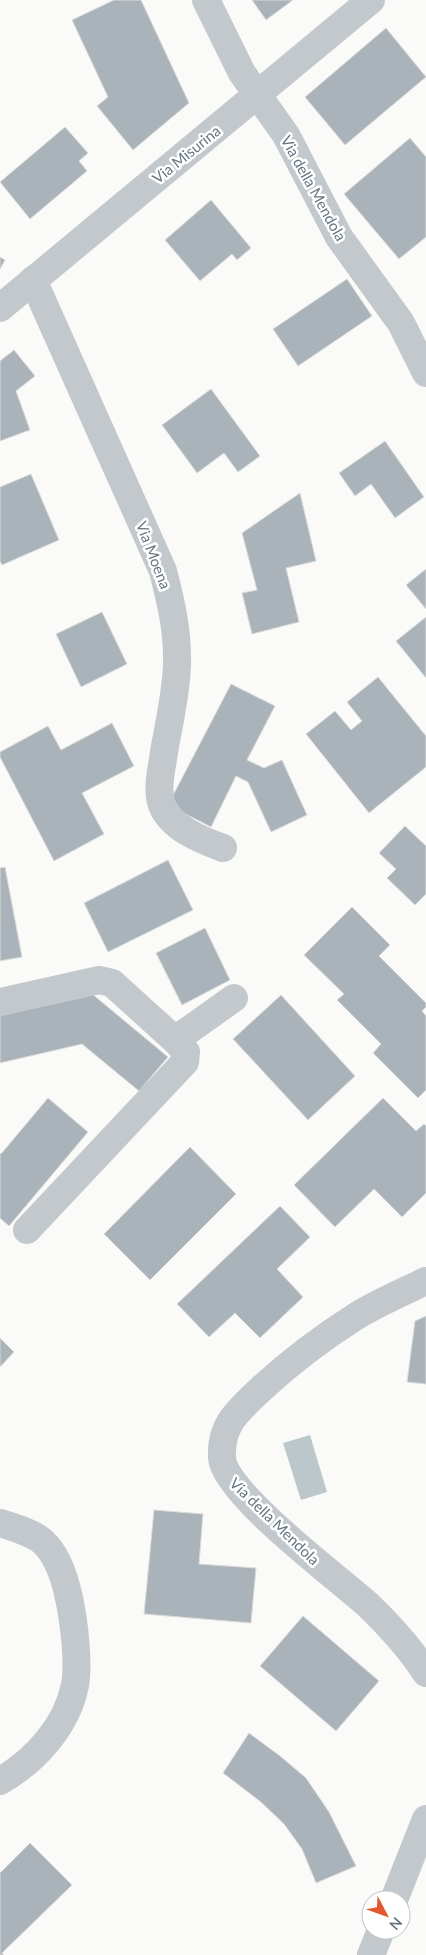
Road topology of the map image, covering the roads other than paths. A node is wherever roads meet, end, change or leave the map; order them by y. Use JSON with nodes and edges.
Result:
{"nodes":[{"id":1,"x":206,"y":0,"type":"edge"},
{"id":2,"x":372,"y":0,"type":"edge"},
{"id":3,"x":257,"y":95,"type":"junction"},
{"id":4,"x":33,"y":280,"type":"junction"},
{"id":5,"x":0,"y":308,"type":"edge"},
{"id":6,"x":426,"y":374,"type":"edge"},
{"id":7,"x":223,"y":848,"type":"dead end"},
{"id":8,"x":234,"y":998,"type":"dead end"},
{"id":9,"x":0,"y":1002,"type":"edge"},
{"id":10,"x":176,"y":1040,"type":"junction"},
{"id":11,"x":27,"y":1230,"type":"dead end"},
{"id":12,"x":426,"y":1282,"type":"edge"},
{"id":13,"x":0,"y":1523,"type":"edge"},
{"id":14,"x":426,"y":1673,"type":"edge"},
{"id":15,"x":0,"y":1781,"type":"edge"},
{"id":16,"x":426,"y":1819,"type":"edge"},
{"id":17,"x":398,"y":1890,"type":"edge"},
{"id":18,"x":378,"y":1940,"type":"edge"},
{"id":19,"x":371,"y":1955,"type":"edge"}],
"edges":[{"from":1,"to":3,"type":"street","name":"Via della Mendola"},
{"from":2,"to":3,"type":"street","name":"Via Misurina"},
{"from":3,"to":4,"type":"street","name":"Via Misurina"},
{"from":3,"to":6,"type":"street","name":"Via della Mendola"},
{"from":4,"to":5,"type":"street","name":"Via Misurina"},
{"from":4,"to":7,"type":"street","name":"Via Moena"},
{"from":8,"to":10,"type":"street"},
{"from":9,"to":10,"type":"street"},
{"from":10,"to":11,"type":"street"},
{"from":12,"to":14,"type":"street","name":"Via della Mendola"},
{"from":13,"to":15,"type":"street"},
{"from":16,"to":17,"type":"street"},
{"from":18,"to":19,"type":"street"}]}
